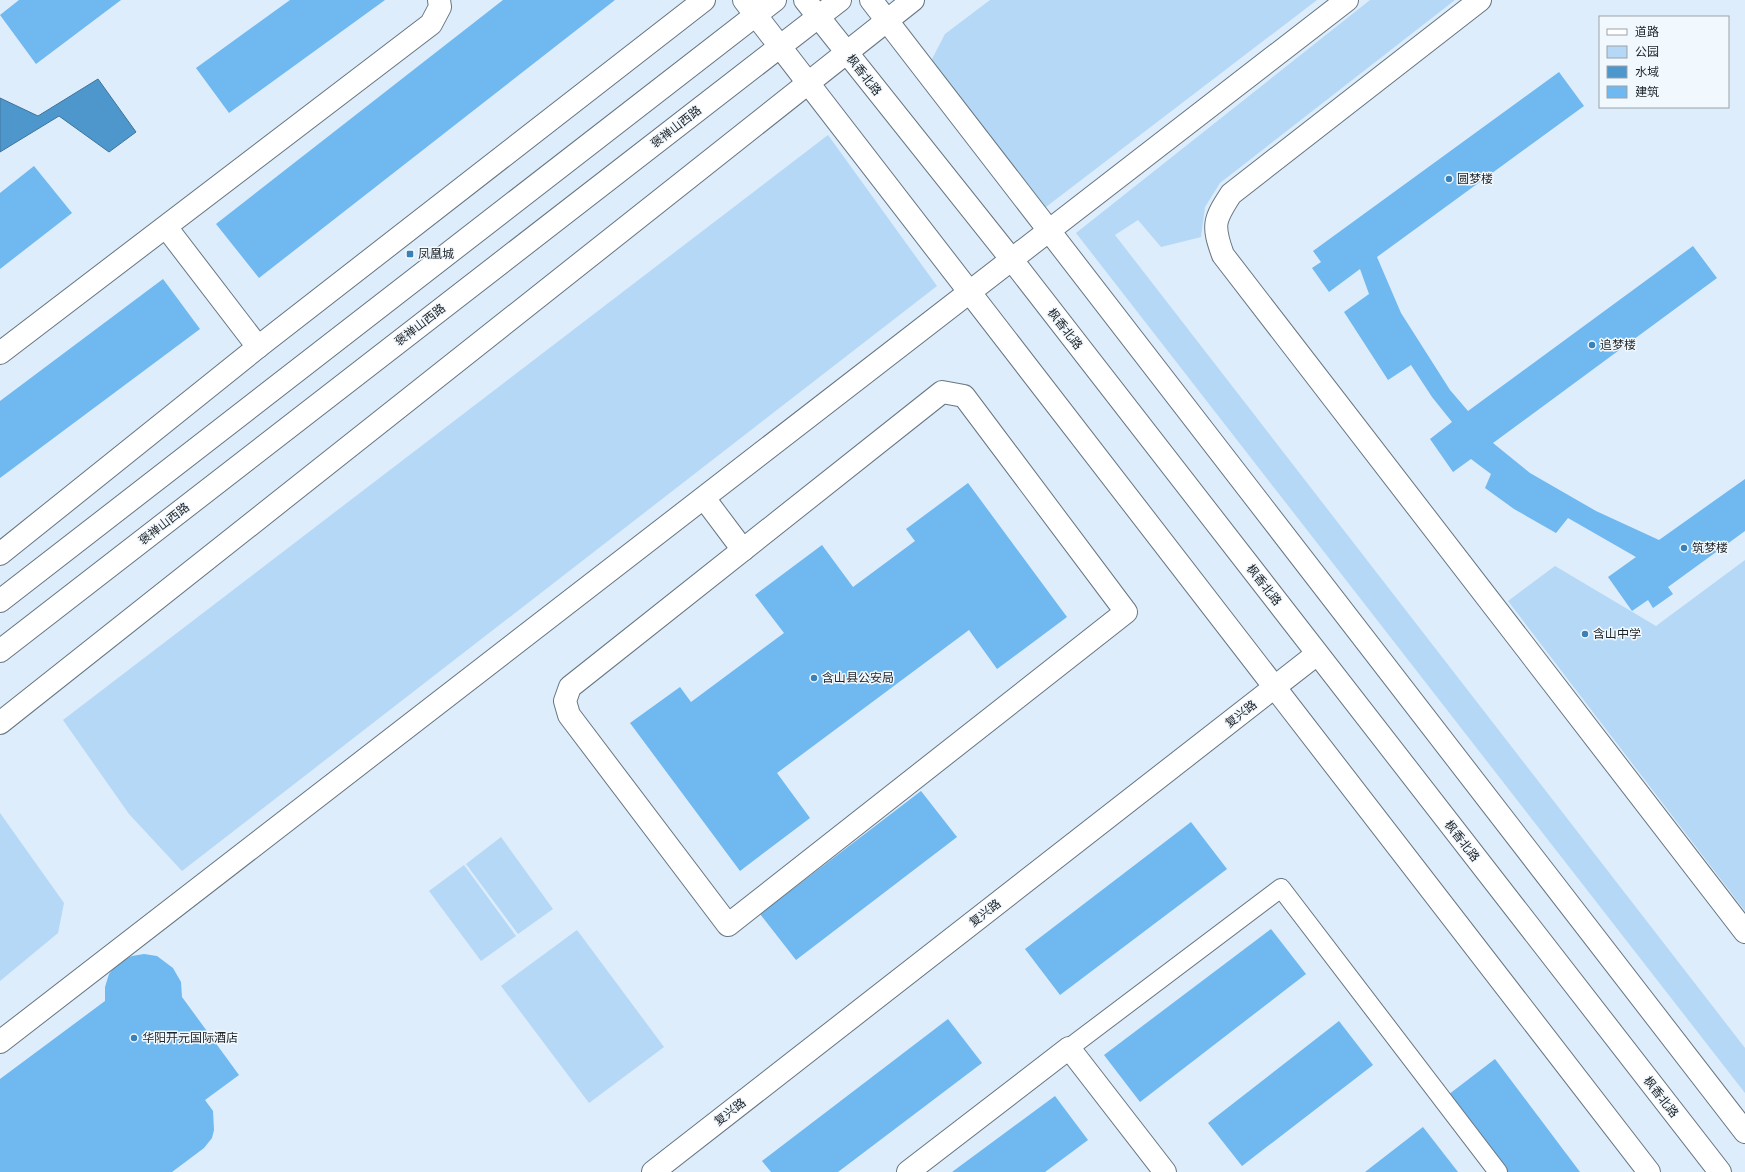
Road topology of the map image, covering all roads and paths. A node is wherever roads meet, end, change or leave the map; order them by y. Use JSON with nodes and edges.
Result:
{"nodes":[{"id":1,"x":439,"y":0,"type":"edge"},
{"id":2,"x":704,"y":0,"type":"edge"},
{"id":3,"x":775,"y":0,"type":"edge"},
{"id":4,"x":805,"y":0,"type":"edge"},
{"id":5,"x":840,"y":0,"type":"edge"},
{"id":6,"x":871,"y":0,"type":"edge"},
{"id":7,"x":913,"y":0,"type":"edge"},
{"id":8,"x":1347,"y":0,"type":"edge"},
{"id":9,"x":1480,"y":0,"type":"edge"},
{"id":10,"x":750,"y":8,"type":"edge"},
{"id":11,"x":818,"y":17,"type":"junction"},
{"id":12,"x":887,"y":21,"type":"junction"},
{"id":13,"x":780,"y":47,"type":"junction"},
{"id":14,"x":846,"y":52,"type":"junction"},
{"id":15,"x":808,"y":82,"type":"junction"},
{"id":16,"x":166,"y":226,"type":"junction"},
{"id":17,"x":1049,"y":231,"type":"junction"},
{"id":18,"x":1012,"y":260,"type":"junction"},
{"id":19,"x":970,"y":293,"type":"junction"},
{"id":20,"x":258,"y":347,"type":"junction"},
{"id":21,"x":0,"y":353,"type":"edge"},
{"id":22,"x":704,"y":498,"type":"junction"},
{"id":23,"x":743,"y":550,"type":"junction"},
{"id":24,"x":0,"y":554,"type":"edge"},
{"id":25,"x":0,"y":601,"type":"edge"},
{"id":26,"x":0,"y":652,"type":"edge"},
{"id":27,"x":1317,"y":654,"type":"junction"},
{"id":28,"x":1275,"y":687,"type":"junction"},
{"id":29,"x":0,"y":723,"type":"edge"},
{"id":30,"x":1745,"y":932,"type":"edge"},
{"id":31,"x":0,"y":1042,"type":"edge"},
{"id":32,"x":1069,"y":1048,"type":"junction"},
{"id":33,"x":1745,"y":1132,"type":"edge"},
{"id":34,"x":653,"y":1172,"type":"edge"},
{"id":35,"x":908,"y":1172,"type":"edge"},
{"id":36,"x":1165,"y":1172,"type":"edge"},
{"id":37,"x":1498,"y":1172,"type":"edge"},
{"id":38,"x":1649,"y":1172,"type":"edge"},
{"id":39,"x":1720,"y":1172,"type":"edge"}],
"edges":[{"from":1,"to":16,"type":"street"},
{"from":2,"to":20,"type":"street"},
{"from":3,"to":10,"type":"street"},
{"from":4,"to":11,"type":"street","name":"枫香北路"},
{"from":5,"to":11,"type":"street","name":"褒禅山西路"},
{"from":6,"to":12,"type":"street"},
{"from":7,"to":12,"type":"street"},
{"from":8,"to":17,"type":"street"},
{"from":9,"to":30,"type":"street"},
{"from":10,"to":13,"type":"street"},
{"from":10,"to":25,"type":"street"},
{"from":11,"to":13,"type":"street","name":"褒禅山西路"},
{"from":11,"to":14,"type":"street","name":"枫香北路"},
{"from":12,"to":14,"type":"street"},
{"from":12,"to":17,"type":"street"},
{"from":13,"to":15,"type":"street"},
{"from":13,"to":26,"type":"street","name":"褒禅山西路"},
{"from":14,"to":15,"type":"street"},
{"from":14,"to":18,"type":"street","name":"枫香北路"},
{"from":15,"to":19,"type":"street"},
{"from":15,"to":29,"type":"street"},
{"from":16,"to":20,"type":"street"},
{"from":16,"to":21,"type":"street"},
{"from":17,"to":18,"type":"street"},
{"from":17,"to":33,"type":"street"},
{"from":18,"to":19,"type":"street"},
{"from":18,"to":27,"type":"street","name":"枫香北路"},
{"from":19,"to":22,"type":"street"},
{"from":19,"to":28,"type":"street"},
{"from":20,"to":24,"type":"street"},
{"from":22,"to":23,"type":"street"},
{"from":22,"to":31,"type":"street"},
{"from":23,"to":23,"type":"street"},
{"from":27,"to":28,"type":"street","name":"复兴路"},
{"from":27,"to":39,"type":"street","name":"枫香北路"},
{"from":28,"to":34,"type":"street","name":"复兴路"},
{"from":28,"to":38,"type":"street"},
{"from":32,"to":35,"type":"street"},
{"from":32,"to":36,"type":"street"},
{"from":32,"to":37,"type":"lane"}]}
